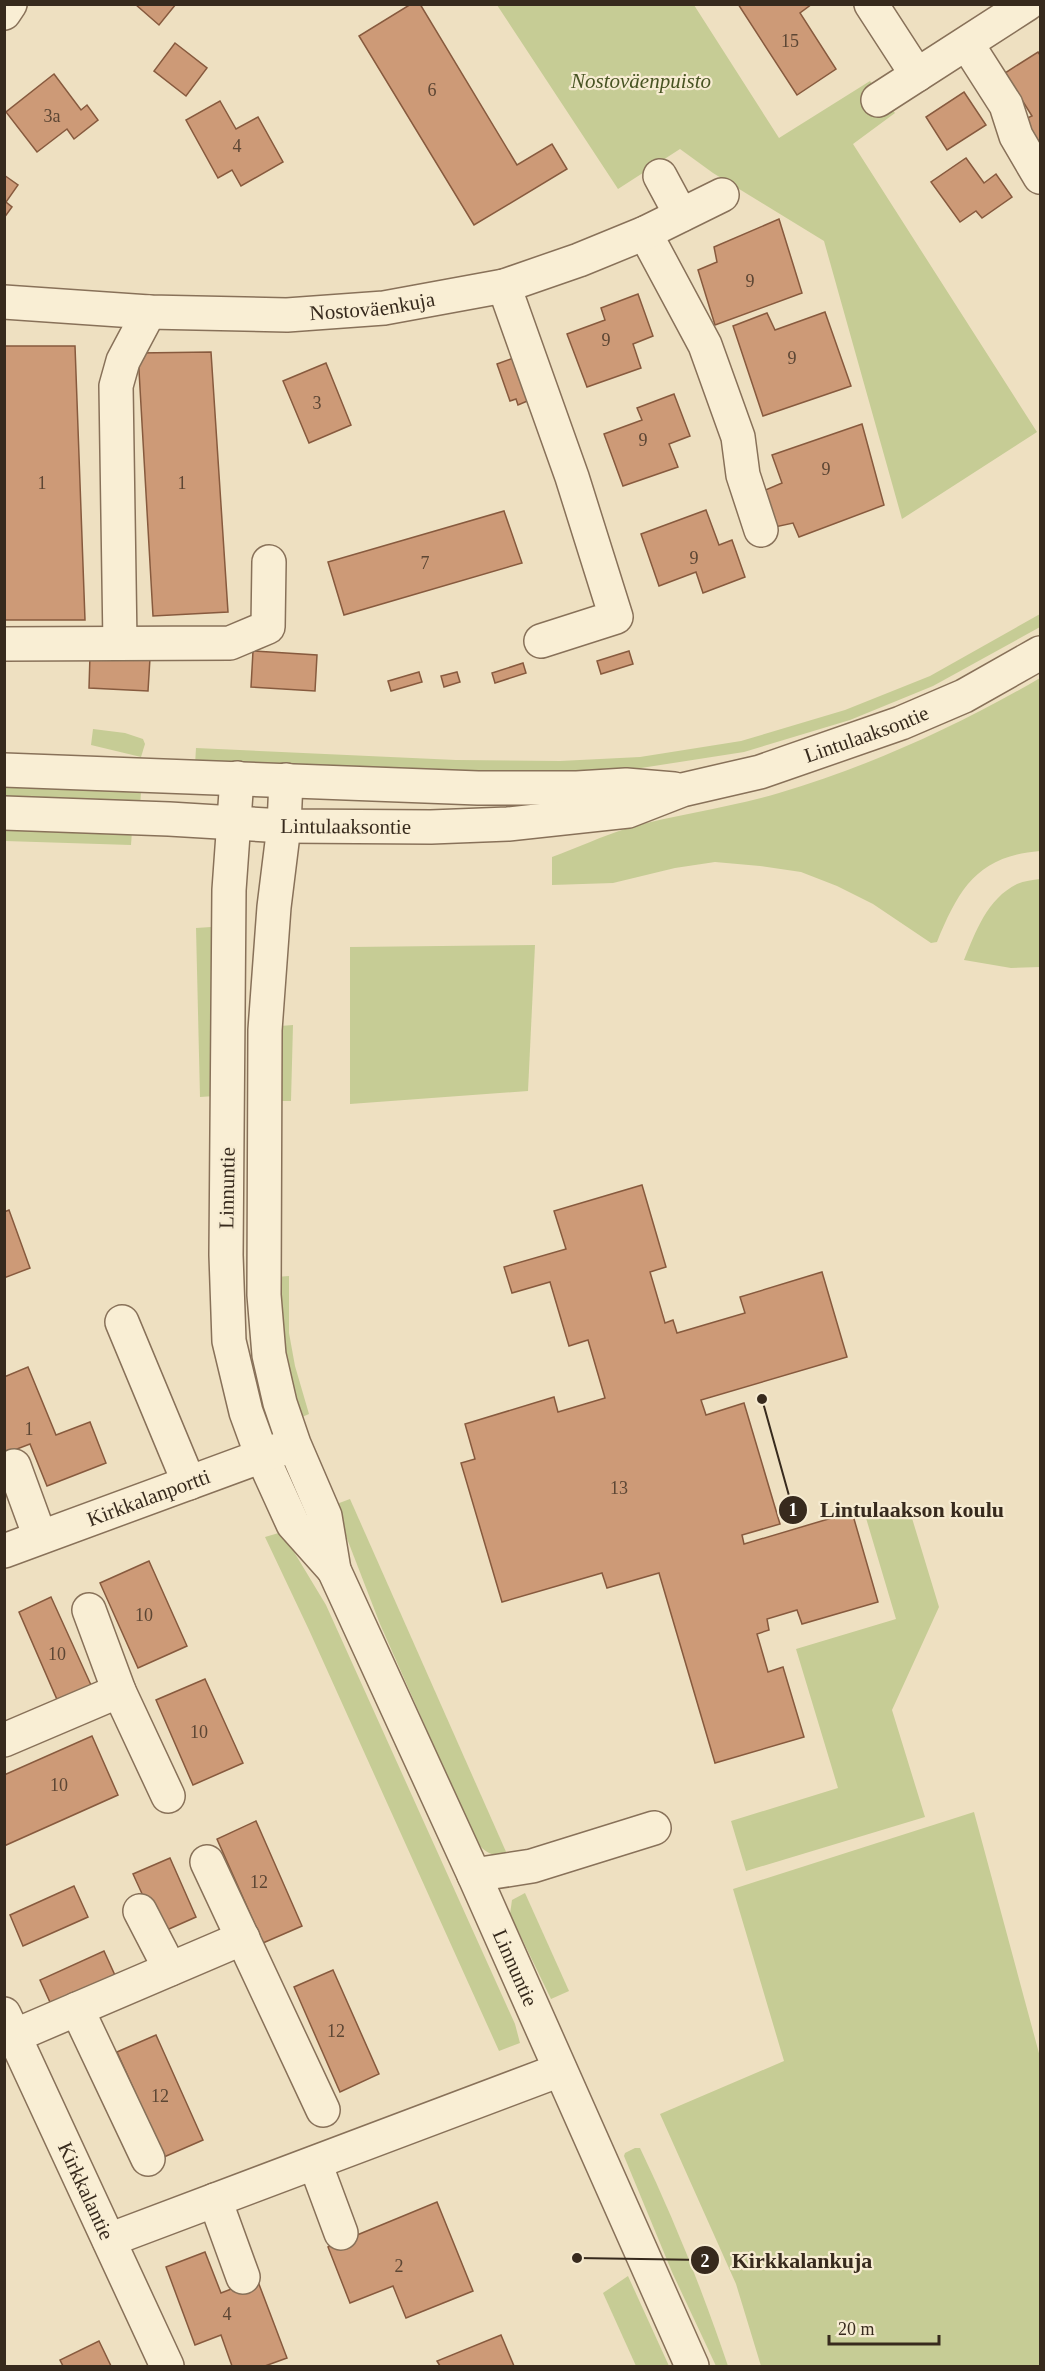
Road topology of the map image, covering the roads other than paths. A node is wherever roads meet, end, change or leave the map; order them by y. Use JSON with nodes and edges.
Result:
{"nodes":[{"id":1,"x":10,"y":4,"type":"edge"},
{"id":2,"x":871,"y":4,"type":"edge"},
{"id":3,"x":1027,"y":4,"type":"edge"},
{"id":4,"x":4,"y":13,"type":"edge"},
{"id":5,"x":967,"y":44,"type":"junction"},
{"id":6,"x":917,"y":75,"type":"junction"},
{"id":7,"x":878,"y":100,"type":"dead end"},
{"id":8,"x":660,"y":176,"type":"dead end"},
{"id":9,"x":1041,"y":177,"type":"edge"},
{"id":10,"x":722,"y":195,"type":"dead end"},
{"id":11,"x":681,"y":215,"type":"junction"},
{"id":12,"x":645,"y":233,"type":"junction"},
{"id":13,"x":504,"y":286,"type":"junction"},
{"id":14,"x":4,"y":302,"type":"edge"},
{"id":15,"x":149,"y":312,"type":"junction"},
{"id":16,"x":761,"y":530,"type":"dead end"},
{"id":17,"x":269,"y":562,"type":"dead end"},
{"id":18,"x":541,"y":641,"type":"dead end"},
{"id":19,"x":120,"y":643,"type":"junction"},
{"id":20,"x":4,"y":644,"type":"edge"},
{"id":21,"x":1041,"y":653,"type":"edge"},
{"id":22,"x":4,"y":770,"type":"edge"},
{"id":23,"x":237,"y":778,"type":"junction"},
{"id":24,"x":286,"y":780,"type":"junction"},
{"id":25,"x":682,"y":790,"type":"junction"},
{"id":26,"x":4,"y":813,"type":"edge"},
{"id":27,"x":234,"y":824,"type":"junction"},
{"id":28,"x":284,"y":826,"type":"junction"},
{"id":29,"x":122,"y":1322,"type":"dead end"},
{"id":30,"x":294,"y":1444,"type":"junction"},
{"id":31,"x":262,"y":1456,"type":"junction"},
{"id":32,"x":14,"y":1466,"type":"dead end"},
{"id":33,"x":189,"y":1483,"type":"junction"},
{"id":34,"x":40,"y":1538,"type":"junction"},
{"id":35,"x":4,"y":1551,"type":"edge"},
{"id":36,"x":334,"y":1570,"type":"junction"},
{"id":37,"x":89,"y":1610,"type":"dead end"},
{"id":38,"x":119,"y":1691,"type":"junction"},
{"id":39,"x":4,"y":1740,"type":"edge"},
{"id":40,"x":168,"y":1797,"type":"dead end"},
{"id":41,"x":654,"y":1828,"type":"dead end"},
{"id":42,"x":207,"y":1862,"type":"dead end"},
{"id":43,"x":474,"y":1875,"type":"junction"},
{"id":44,"x":140,"y":1911,"type":"dead end"},
{"id":45,"x":243,"y":1938,"type":"junction"},
{"id":46,"x":170,"y":1969,"type":"junction"},
{"id":47,"x":77,"y":2009,"type":"junction"},
{"id":48,"x":9,"y":2025,"type":"edge"},
{"id":49,"x":560,"y":2070,"type":"junction"},
{"id":50,"x":323,"y":2110,"type":"dead end"},
{"id":51,"x":148,"y":2159,"type":"dead end"},
{"id":52,"x":315,"y":2163,"type":"junction"},
{"id":53,"x":215,"y":2200,"type":"junction"},
{"id":54,"x":341,"y":2233,"type":"dead end"},
{"id":55,"x":109,"y":2240,"type":"junction"},
{"id":56,"x":243,"y":2277,"type":"dead end"},
{"id":57,"x":167,"y":2367,"type":"edge"},
{"id":58,"x":692,"y":2367,"type":"edge"}],
"edges":[{"from":1,"to":4,"type":"street"},
{"from":2,"to":6,"type":"street"},
{"from":3,"to":5,"type":"street"},
{"from":5,"to":6,"type":"street"},
{"from":5,"to":9,"type":"street"},
{"from":6,"to":7,"type":"street"},
{"from":8,"to":11,"type":"street"},
{"from":10,"to":11,"type":"street","name":"Nostoväenkuja"},
{"from":11,"to":12,"type":"street","name":"Nostoväenkuja"},
{"from":12,"to":13,"type":"street","name":"Nostoväenkuja"},
{"from":12,"to":16,"type":"street"},
{"from":13,"to":15,"type":"street","name":"Nostoväenkuja"},
{"from":13,"to":18,"type":"street"},
{"from":14,"to":15,"type":"street","name":"Nostoväenkuja"},
{"from":15,"to":19,"type":"street"},
{"from":17,"to":19,"type":"street"},
{"from":19,"to":20,"type":"street"},
{"from":21,"to":25,"type":"street","name":"Lintulaaksontie"},
{"from":22,"to":23,"type":"street","name":"Lintulaaksontie"},
{"from":23,"to":24,"type":"street","name":"Lintulaaksontie"},
{"from":23,"to":27,"type":"street","name":"Linnuntie"},
{"from":24,"to":25,"type":"street","name":"Lintulaaksontie"},
{"from":24,"to":28,"type":"street","name":"Linnuntie"},
{"from":25,"to":28,"type":"street","name":"Lintulaaksontie"},
{"from":26,"to":27,"type":"street","name":"Lintulaaksontie"},
{"from":27,"to":28,"type":"street","name":"Lintulaaksontie"},
{"from":27,"to":31,"type":"street","name":"Linnuntie"},
{"from":28,"to":30,"type":"street","name":"Linnuntie"},
{"from":29,"to":33,"type":"street"},
{"from":30,"to":31,"type":"street","name":"Kirkkalanportti"},
{"from":30,"to":36,"type":"street","name":"Linnuntie"},
{"from":31,"to":33,"type":"street","name":"Kirkkalanportti"},
{"from":31,"to":36,"type":"street","name":"Linnuntie"},
{"from":32,"to":34,"type":"street"},
{"from":33,"to":34,"type":"street","name":"Kirkkalanportti"},
{"from":34,"to":35,"type":"street","name":"Kirkkalanportti"},
{"from":36,"to":43,"type":"street","name":"Linnuntie"},
{"from":37,"to":38,"type":"street"},
{"from":38,"to":39,"type":"street"},
{"from":38,"to":40,"type":"street"},
{"from":41,"to":43,"type":"street"},
{"from":42,"to":45,"type":"street"},
{"from":43,"to":49,"type":"street","name":"Linnuntie"},
{"from":44,"to":46,"type":"street"},
{"from":45,"to":46,"type":"street"},
{"from":45,"to":50,"type":"street"},
{"from":46,"to":47,"type":"street"},
{"from":47,"to":48,"type":"street"},
{"from":47,"to":51,"type":"street"},
{"from":48,"to":55,"type":"street","name":"Kirkkalantie"},
{"from":49,"to":52,"type":"street"},
{"from":49,"to":58,"type":"street","name":"Linnuntie"},
{"from":52,"to":53,"type":"street"},
{"from":52,"to":54,"type":"street"},
{"from":53,"to":55,"type":"street"},
{"from":53,"to":56,"type":"street"},
{"from":55,"to":57,"type":"street","name":"Kirkkalantie"}]}
